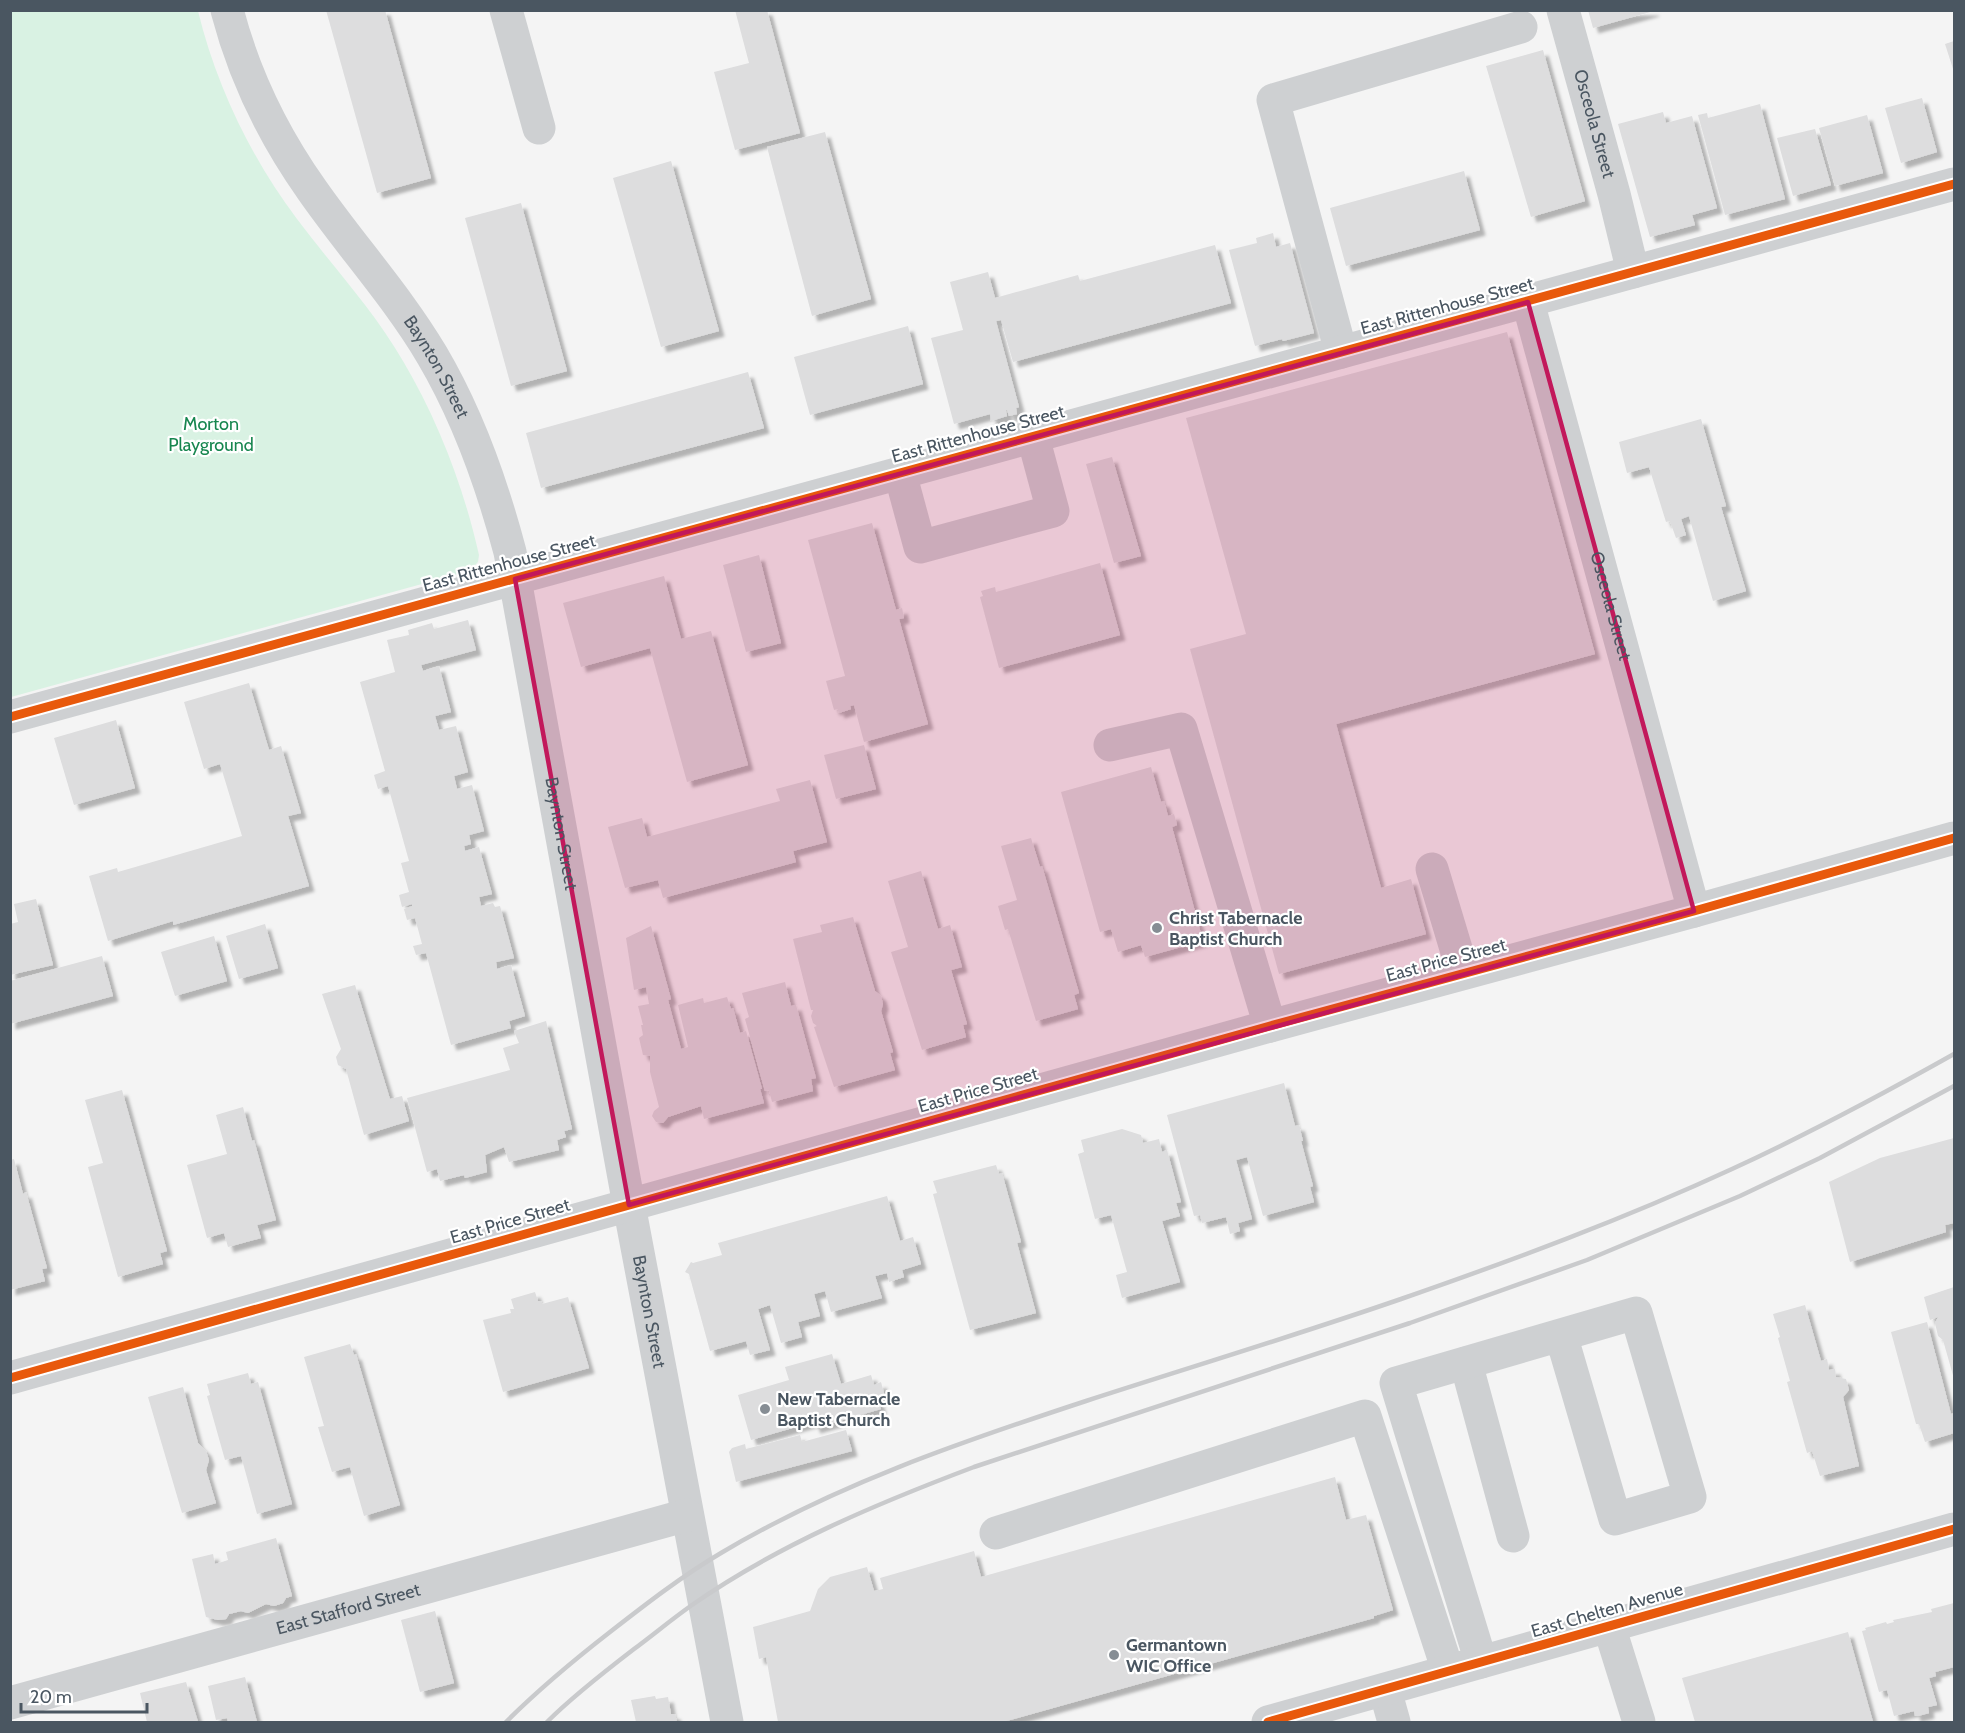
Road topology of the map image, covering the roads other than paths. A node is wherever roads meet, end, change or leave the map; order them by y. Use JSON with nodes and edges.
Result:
{"nodes":[{"id":1,"x":227,"y":10,"type":"edge"},
{"id":2,"x":506,"y":10,"type":"edge"},
{"id":3,"x":1563,"y":10,"type":"edge"},
{"id":4,"x":1521,"y":27,"type":"dead end"},
{"id":5,"x":539,"y":128,"type":"dead end"},
{"id":6,"x":1954,"y":184,"type":"edge"},
{"id":7,"x":1633,"y":272,"type":"junction"},
{"id":8,"x":1528,"y":302,"type":"junction"},
{"id":9,"x":1341,"y":352,"type":"junction"},
{"id":10,"x":1033,"y":437,"type":"junction"},
{"id":11,"x":900,"y":473,"type":"junction"},
{"id":12,"x":515,"y":579,"type":"junction"},
{"id":13,"x":10,"y":717,"type":"edge"},
{"id":14,"x":1110,"y":745,"type":"dead end"},
{"id":15,"x":1954,"y":838,"type":"edge"},
{"id":16,"x":1432,"y":869,"type":"dead end"},
{"id":17,"x":1694,"y":911,"type":"junction"},
{"id":18,"x":1463,"y":972,"type":"junction"},
{"id":19,"x":1270,"y":1026,"type":"junction"},
{"id":20,"x":629,"y":1205,"type":"junction"},
{"id":21,"x":1561,"y":1335,"type":"junction"},
{"id":22,"x":1466,"y":1363,"type":"junction"},
{"id":23,"x":10,"y":1378,"type":"edge"},
{"id":24,"x":687,"y":1515,"type":"junction"},
{"id":25,"x":1954,"y":1529,"type":"edge"},
{"id":26,"x":996,"y":1533,"type":"dead end"},
{"id":27,"x":1513,"y":1536,"type":"dead end"},
{"id":28,"x":1609,"y":1626,"type":"junction"},
{"id":29,"x":1481,"y":1662,"type":"junction"},
{"id":30,"x":1448,"y":1671,"type":"junction"},
{"id":31,"x":1385,"y":1690,"type":"junction"},
{"id":32,"x":10,"y":1702,"type":"edge"},
{"id":33,"x":1310,"y":1717,"type":"edge"},
{"id":34,"x":727,"y":1722,"type":"edge"},
{"id":35,"x":1268,"y":1722,"type":"edge"},
{"id":36,"x":1394,"y":1722,"type":"edge"},
{"id":37,"x":1639,"y":1722,"type":"edge"}],
"edges":[{"from":1,"to":12,"type":"street","name":"Baynton Street"},
{"from":2,"to":5,"type":"street"},
{"from":3,"to":7,"type":"street","name":"Osceola Street"},
{"from":4,"to":9,"type":"street"},
{"from":6,"to":7,"type":"street","name":"East Rittenhouse Street"},
{"from":7,"to":8,"type":"street","name":"East Rittenhouse Street"},
{"from":8,"to":9,"type":"street","name":"East Rittenhouse Street"},
{"from":8,"to":17,"type":"street","name":"Osceola Street"},
{"from":9,"to":10,"type":"street","name":"East Rittenhouse Street"},
{"from":10,"to":11,"type":"street","name":"East Rittenhouse Street"},
{"from":10,"to":11,"type":"street"},
{"from":11,"to":12,"type":"street","name":"East Rittenhouse Street"},
{"from":12,"to":13,"type":"street","name":"East Rittenhouse Street"},
{"from":12,"to":20,"type":"street","name":"Baynton Street"},
{"from":14,"to":19,"type":"street"},
{"from":15,"to":17,"type":"street","name":"East Price Street"},
{"from":16,"to":18,"type":"street"},
{"from":17,"to":18,"type":"street","name":"East Price Street"},
{"from":18,"to":19,"type":"street","name":"East Price Street"},
{"from":19,"to":20,"type":"street","name":"East Price Street"},
{"from":20,"to":23,"type":"street","name":"East Price Street"},
{"from":20,"to":24,"type":"street","name":"Baynton Street"},
{"from":21,"to":21,"type":"street"},
{"from":21,"to":22,"type":"street"},
{"from":22,"to":27,"type":"street"},
{"from":22,"to":29,"type":"street"},
{"from":24,"to":32,"type":"street","name":"East Stafford Street"},
{"from":24,"to":34,"type":"street","name":"Baynton Street"},
{"from":25,"to":28,"type":"street","name":"East Chelten Avenue"},
{"from":26,"to":30,"type":"street"},
{"from":28,"to":29,"type":"street","name":"East Chelten Avenue"},
{"from":28,"to":37,"type":"street"},
{"from":29,"to":30,"type":"street","name":"East Chelten Avenue"},
{"from":30,"to":31,"type":"street","name":"East Chelten Avenue"},
{"from":31,"to":33,"type":"street","name":"East Chelten Avenue"},
{"from":31,"to":36,"type":"street"},
{"from":33,"to":35,"type":"street","name":"East Chelten Avenue"}]}
